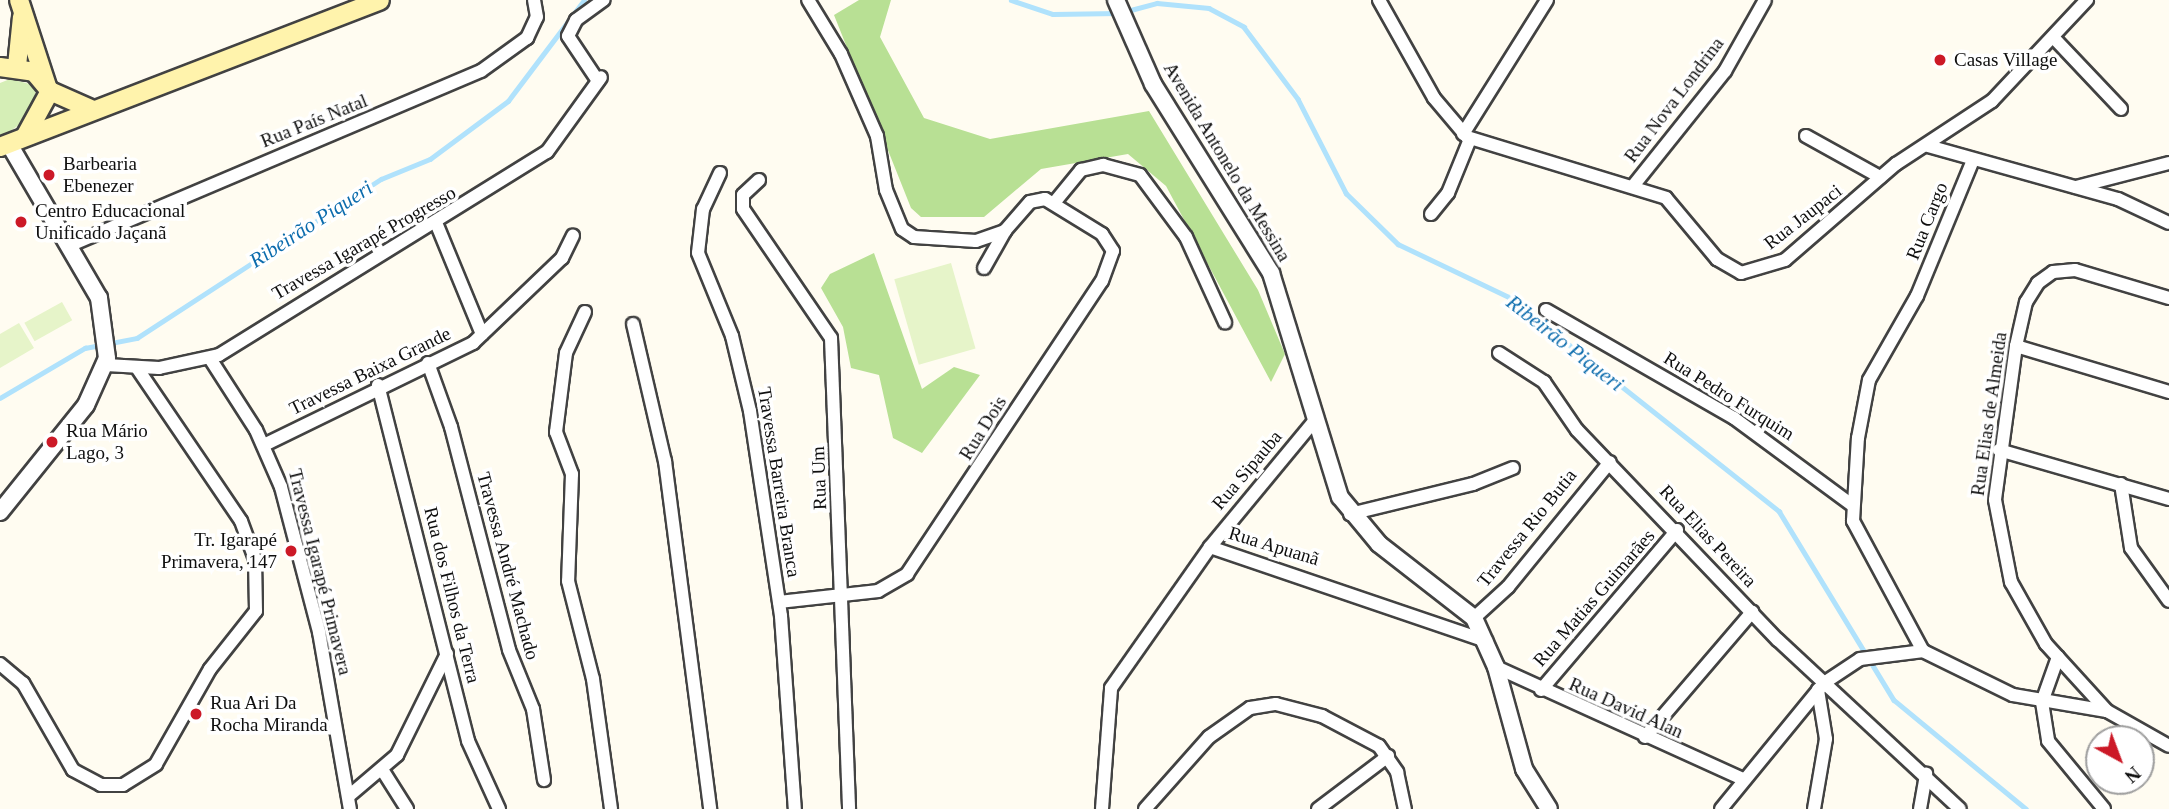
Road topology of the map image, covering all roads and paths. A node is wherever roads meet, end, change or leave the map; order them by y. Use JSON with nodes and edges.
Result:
{"nodes":[{"id":1,"x":380,"y":0,"type":"edge"},
{"id":2,"x":534,"y":0,"type":"edge"},
{"id":3,"x":604,"y":0,"type":"edge"},
{"id":4,"x":808,"y":0,"type":"edge"},
{"id":5,"x":1116,"y":0,"type":"edge"},
{"id":6,"x":1379,"y":0,"type":"edge"},
{"id":7,"x":1546,"y":0,"type":"edge"},
{"id":8,"x":1765,"y":0,"type":"edge"},
{"id":9,"x":2087,"y":0,"type":"edge"},
{"id":10,"x":20,"y":2,"type":"edge"},
{"id":11,"x":2053,"y":37,"type":"junction"},
{"id":12,"x":9,"y":66,"type":"edge"},
{"id":13,"x":48,"y":88,"type":"junction"},
{"id":14,"x":2121,"y":109,"type":"dead end"},
{"id":15,"x":93,"y":110,"type":"junction"},
{"id":16,"x":1806,"y":136,"type":"dead end"},
{"id":17,"x":1467,"y":137,"type":"junction"},
{"id":18,"x":11,"y":143,"type":"edge"},
{"id":19,"x":1928,"y":146,"type":"junction"},
{"id":20,"x":1973,"y":159,"type":"junction"},
{"id":21,"x":2169,"y":163,"type":"edge"},
{"id":22,"x":720,"y":173,"type":"dead end"},
{"id":23,"x":1880,"y":177,"type":"junction"},
{"id":24,"x":759,"y":180,"type":"dead end"},
{"id":25,"x":1633,"y":186,"type":"junction"},
{"id":26,"x":2072,"y":188,"type":"junction"},
{"id":27,"x":1054,"y":203,"type":"junction"},
{"id":28,"x":1431,"y":214,"type":"dead end"},
{"id":29,"x":2169,"y":223,"type":"edge"},
{"id":30,"x":437,"y":225,"type":"junction"},
{"id":31,"x":1005,"y":231,"type":"junction"},
{"id":32,"x":573,"y":235,"type":"dead end"},
{"id":33,"x":71,"y":245,"type":"junction"},
{"id":34,"x":984,"y":268,"type":"dead end"},
{"id":35,"x":2169,"y":298,"type":"edge"},
{"id":36,"x":1546,"y":310,"type":"dead end"},
{"id":37,"x":585,"y":312,"type":"dead end"},
{"id":38,"x":1225,"y":322,"type":"dead end"},
{"id":39,"x":633,"y":324,"type":"dead end"},
{"id":40,"x":482,"y":334,"type":"junction"},
{"id":41,"x":2016,"y":346,"type":"junction"},
{"id":42,"x":1499,"y":353,"type":"dead end"},
{"id":43,"x":211,"y":360,"type":"junction"},
{"id":44,"x":107,"y":362,"type":"junction"},
{"id":45,"x":428,"y":363,"type":"junction"},
{"id":46,"x":137,"y":368,"type":"junction"},
{"id":47,"x":378,"y":385,"type":"junction"},
{"id":48,"x":2169,"y":392,"type":"edge"},
{"id":49,"x":1315,"y":420,"type":"junction"},
{"id":50,"x":264,"y":444,"type":"junction"},
{"id":51,"x":1999,"y":450,"type":"junction"},
{"id":52,"x":1610,"y":462,"type":"junction"},
{"id":53,"x":1513,"y":468,"type":"dead end"},
{"id":54,"x":2121,"y":484,"type":"junction"},
{"id":55,"x":2169,"y":499,"type":"edge"},
{"id":56,"x":1852,"y":505,"type":"junction"},
{"id":57,"x":0,"y":512,"type":"edge"},
{"id":58,"x":1350,"y":514,"type":"junction"},
{"id":59,"x":1677,"y":530,"type":"junction"},
{"id":60,"x":1210,"y":547,"type":"junction"},
{"id":61,"x":843,"y":596,"type":"junction"},
{"id":62,"x":2169,"y":601,"type":"edge"},
{"id":63,"x":779,"y":602,"type":"junction"},
{"id":64,"x":1752,"y":612,"type":"junction"},
{"id":65,"x":1474,"y":618,"type":"junction"},
{"id":66,"x":1486,"y":641,"type":"junction"},
{"id":67,"x":1923,"y":651,"type":"junction"},
{"id":68,"x":447,"y":654,"type":"junction"},
{"id":69,"x":2058,"y":657,"type":"junction"},
{"id":70,"x":0,"y":664,"type":"edge"},
{"id":71,"x":1496,"y":667,"type":"junction"},
{"id":72,"x":1821,"y":687,"type":"junction"},
{"id":73,"x":1541,"y":690,"type":"junction"},
{"id":74,"x":2042,"y":702,"type":"junction"},
{"id":75,"x":2107,"y":711,"type":"junction"},
{"id":76,"x":1645,"y":737,"type":"junction"},
{"id":77,"x":2169,"y":746,"type":"edge"},
{"id":78,"x":1388,"y":756,"type":"junction"},
{"id":79,"x":383,"y":771,"type":"junction"},
{"id":80,"x":1926,"y":774,"type":"junction"},
{"id":81,"x":544,"y":779,"type":"dead end"},
{"id":82,"x":1743,"y":779,"type":"junction"},
{"id":83,"x":350,"y":794,"type":"junction"},
{"id":84,"x":1544,"y":808,"type":"edge"},
{"id":85,"x":350,"y":809,"type":"edge"},
{"id":86,"x":407,"y":809,"type":"edge"},
{"id":87,"x":499,"y":809,"type":"edge"},
{"id":88,"x":611,"y":809,"type":"edge"},
{"id":89,"x":710,"y":809,"type":"edge"},
{"id":90,"x":795,"y":809,"type":"edge"},
{"id":91,"x":849,"y":809,"type":"edge"},
{"id":92,"x":1102,"y":809,"type":"edge"},
{"id":93,"x":1144,"y":809,"type":"edge"},
{"id":94,"x":1318,"y":809,"type":"edge"},
{"id":95,"x":1405,"y":809,"type":"edge"},
{"id":96,"x":1721,"y":809,"type":"edge"},
{"id":97,"x":1814,"y":809,"type":"edge"},
{"id":98,"x":1920,"y":809,"type":"edge"},
{"id":99,"x":1960,"y":809,"type":"edge"},
{"id":100,"x":2104,"y":809,"type":"edge"}],
"edges":[{"from":1,"to":15,"type":"main road"},
{"from":2,"to":33,"type":"street","name":"Rua País Natal"},
{"from":3,"to":30,"type":"street","name":"Travessa Igarapé Progresso"},
{"from":4,"to":31,"type":"street"},
{"from":5,"to":49,"type":"street","name":"Avenida Antonelo da Messina"},
{"from":6,"to":17,"type":"street"},
{"from":7,"to":17,"type":"street"},
{"from":8,"to":25,"type":"street","name":"Rua Nova Londrina"},
{"from":9,"to":11,"type":"street","name":"Rua Jaupaci"},
{"from":10,"to":12,"type":"main road"},
{"from":10,"to":13,"type":"main road"},
{"from":11,"to":14,"type":"street"},
{"from":11,"to":19,"type":"street","name":"Rua Jaupaci"},
{"from":12,"to":13,"type":"main road"},
{"from":13,"to":15,"type":"main road"},
{"from":13,"to":18,"type":"main road"},
{"from":15,"to":18,"type":"main road"},
{"from":16,"to":23,"type":"street"},
{"from":17,"to":25,"type":"street","name":"Rua Jaupaci"},
{"from":17,"to":28,"type":"street"},
{"from":18,"to":33,"type":"street"},
{"from":19,"to":20,"type":"street"},
{"from":19,"to":23,"type":"street","name":"Rua Jaupaci"},
{"from":20,"to":26,"type":"street"},
{"from":20,"to":56,"type":"street","name":"Rua Cargo"},
{"from":21,"to":26,"type":"street"},
{"from":22,"to":63,"type":"street","name":"Travessa Barreira Branca"},
{"from":23,"to":25,"type":"street","name":"Rua Jaupaci"},
{"from":24,"to":61,"type":"street","name":"Rua Um"},
{"from":26,"to":29,"type":"street"},
{"from":27,"to":31,"type":"street"},
{"from":27,"to":38,"type":"street"},
{"from":27,"to":61,"type":"street","name":"Rua Dois"},
{"from":30,"to":40,"type":"street"},
{"from":30,"to":43,"type":"street","name":"Travessa Igarapé Progresso"},
{"from":31,"to":34,"type":"street"},
{"from":32,"to":40,"type":"street","name":"Travessa Baixa Grande"},
{"from":33,"to":44,"type":"street"},
{"from":35,"to":41,"type":"street","name":"Rua Elias de Almeida"},
{"from":36,"to":56,"type":"street","name":"Rua Pedro Furquim"},
{"from":37,"to":88,"type":"street"},
{"from":39,"to":89,"type":"street"},
{"from":40,"to":45,"type":"street","name":"Travessa Baixa Grande"},
{"from":41,"to":48,"type":"street"},
{"from":41,"to":51,"type":"street","name":"Rua Elias de Almeida"},
{"from":42,"to":52,"type":"street","name":"Rua Elias Pereira"},
{"from":43,"to":46,"type":"street","name":"Travessa Igarapé Progresso"},
{"from":43,"to":50,"type":"street","name":"Travessa Igarapé Primavera"},
{"from":44,"to":46,"type":"street","name":"Travessa Igarapé Progresso"},
{"from":44,"to":57,"type":"street"},
{"from":45,"to":47,"type":"street","name":"Travessa Baixa Grande"},
{"from":45,"to":81,"type":"street","name":"Travessa André Machado"},
{"from":46,"to":70,"type":"street"},
{"from":47,"to":50,"type":"street","name":"Travessa Baixa Grande"},
{"from":47,"to":68,"type":"street","name":"Rua dos Filhos da Terra"},
{"from":49,"to":58,"type":"street","name":"Avenida Antonelo da Messina"},
{"from":49,"to":60,"type":"street","name":"Rua Sipauba"},
{"from":50,"to":83,"type":"street","name":"Travessa Igarapé Primavera"},
{"from":51,"to":54,"type":"street"},
{"from":51,"to":69,"type":"street","name":"Rua Elias de Almeida"},
{"from":52,"to":59,"type":"street","name":"Rua Elias Pereira"},
{"from":52,"to":65,"type":"street","name":"Travessa Rio Butia"},
{"from":53,"to":58,"type":"street"},
{"from":54,"to":55,"type":"street"},
{"from":54,"to":62,"type":"street"},
{"from":56,"to":67,"type":"street"},
{"from":58,"to":65,"type":"street","name":"Avenida Antonelo da Messina"},
{"from":59,"to":64,"type":"street","name":"Rua Elias Pereira"},
{"from":59,"to":73,"type":"street","name":"Rua Matias Guimarães"},
{"from":60,"to":66,"type":"street","name":"Rua Apuanã"},
{"from":60,"to":92,"type":"street","name":"Rua Apuanã"},
{"from":61,"to":63,"type":"street","name":"Rua Dois"},
{"from":61,"to":91,"type":"street","name":"Rua Um"},
{"from":63,"to":90,"type":"street","name":"Travessa Barreira Branca"},
{"from":64,"to":72,"type":"street","name":"Rua Elias Pereira"},
{"from":64,"to":76,"type":"street"},
{"from":65,"to":66,"type":"street","name":"Avenida Antonelo da Messina"},
{"from":66,"to":71,"type":"street","name":"Avenida Antonelo da Messina"},
{"from":67,"to":72,"type":"street"},
{"from":67,"to":74,"type":"street"},
{"from":68,"to":79,"type":"street"},
{"from":68,"to":87,"type":"street","name":"Rua dos Filhos da Terra"},
{"from":69,"to":74,"type":"street"},
{"from":69,"to":75,"type":"street","name":"Rua Elias de Almeida"},
{"from":71,"to":73,"type":"street","name":"Rua David Alan"},
{"from":71,"to":84,"type":"street","name":"Avenida Antonelo da Messina"},
{"from":72,"to":80,"type":"street","name":"Rua Elias Pereira"},
{"from":72,"to":82,"type":"street"},
{"from":72,"to":97,"type":"street"},
{"from":73,"to":76,"type":"street","name":"Rua David Alan"},
{"from":74,"to":75,"type":"street"},
{"from":74,"to":100,"type":"street"},
{"from":75,"to":77,"type":"street","name":"Rua Elias de Almeida"},
{"from":76,"to":82,"type":"street","name":"Rua David Alan"},
{"from":78,"to":93,"type":"street"},
{"from":78,"to":94,"type":"street"},
{"from":78,"to":95,"type":"street"},
{"from":79,"to":83,"type":"street"},
{"from":79,"to":86,"type":"street"},
{"from":80,"to":98,"type":"street"},
{"from":80,"to":99,"type":"street","name":"Rua Elias Pereira"},
{"from":82,"to":96,"type":"street"},
{"from":83,"to":85,"type":"street","name":"Travessa Igarapé Primavera"}]}
